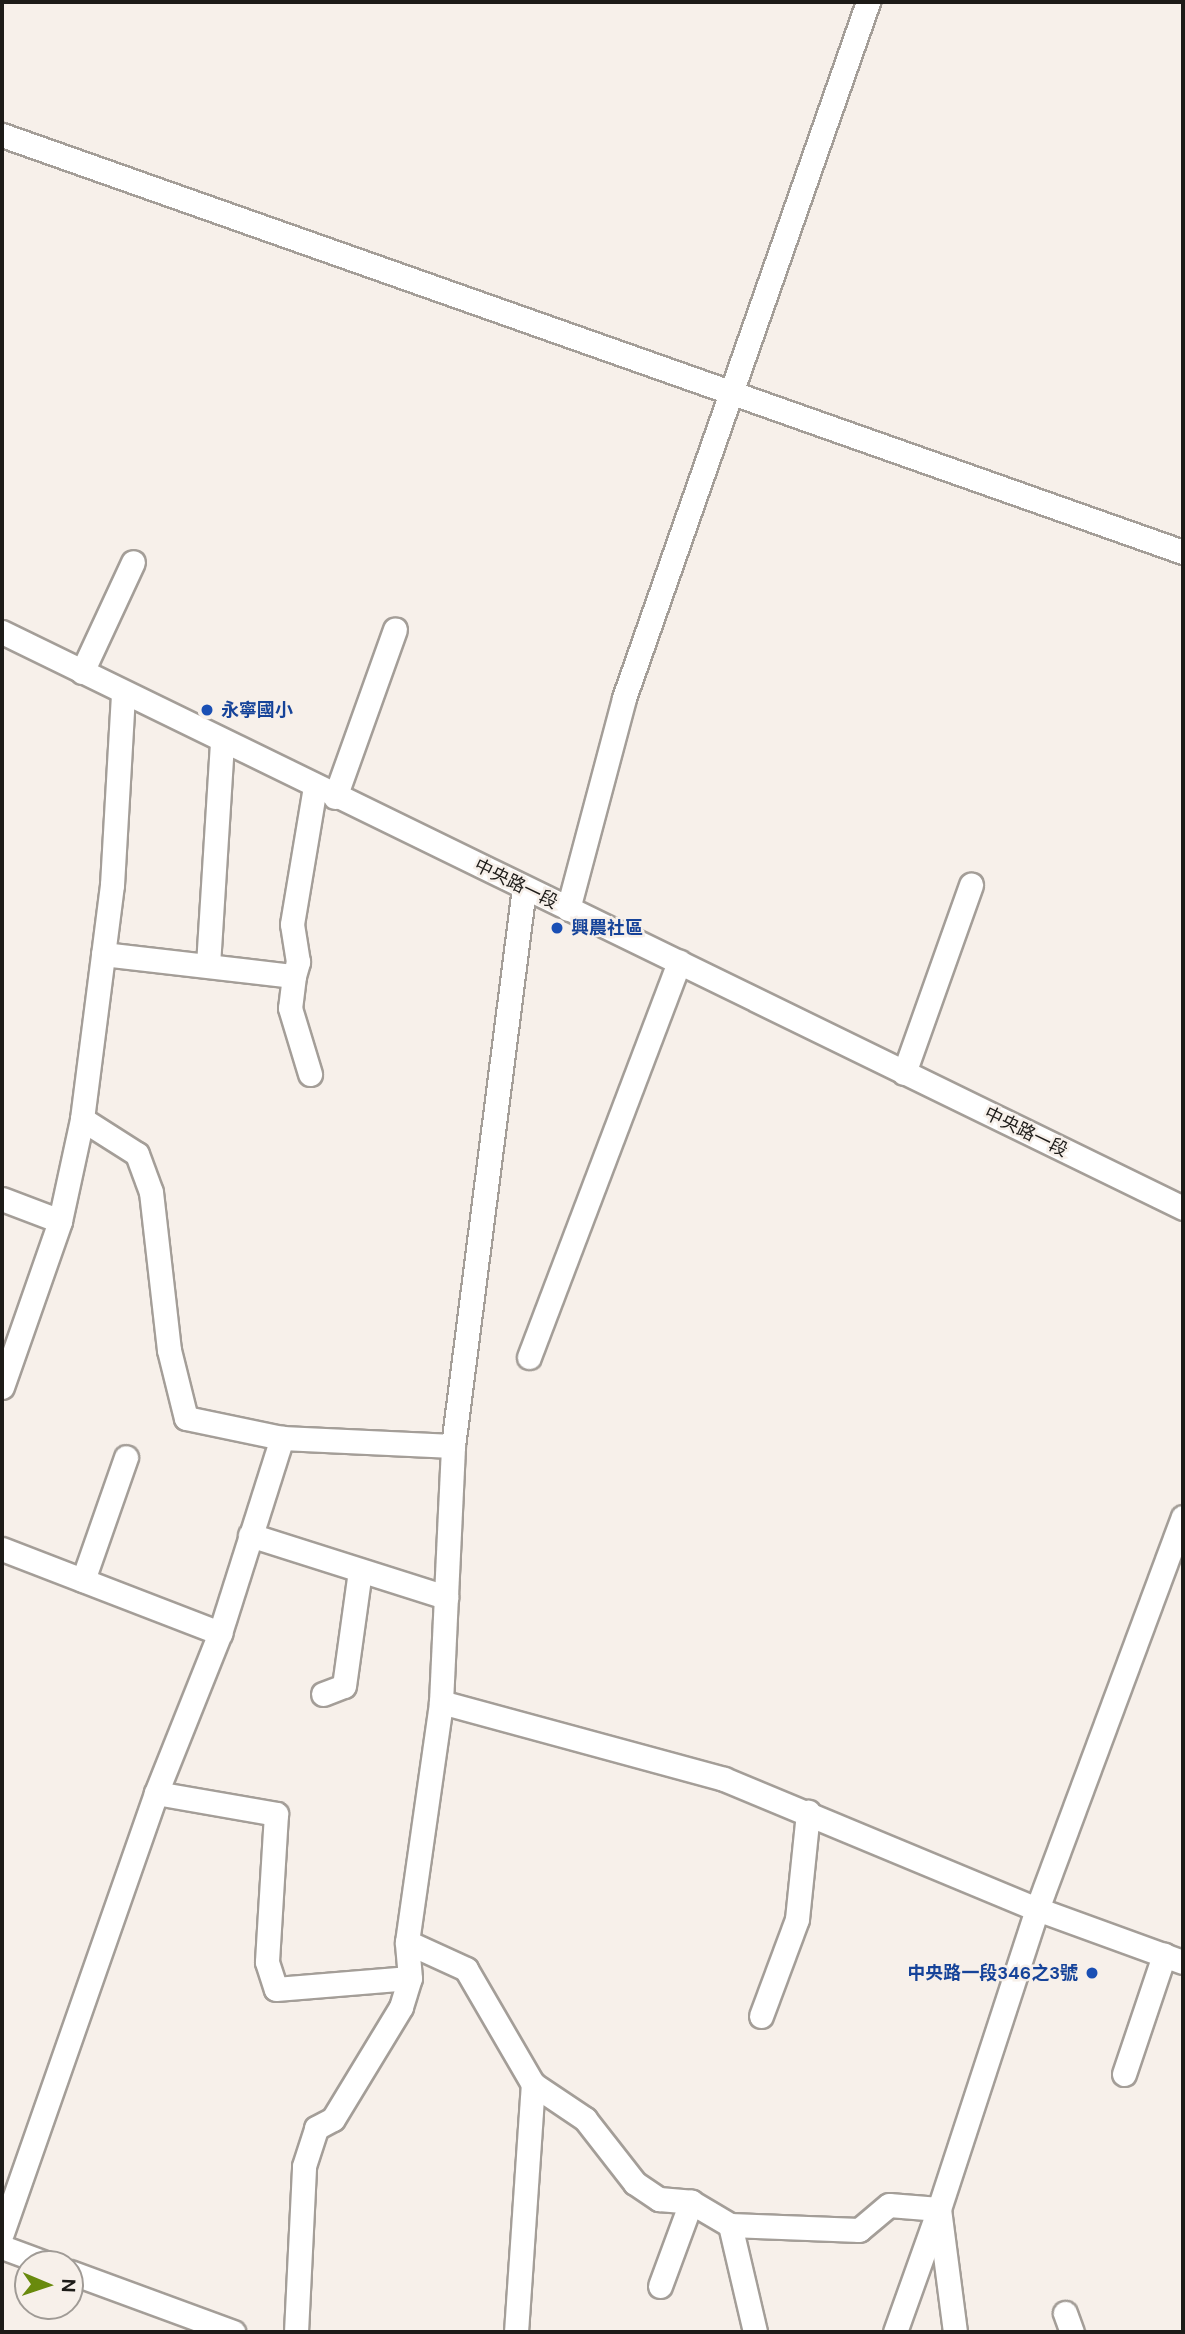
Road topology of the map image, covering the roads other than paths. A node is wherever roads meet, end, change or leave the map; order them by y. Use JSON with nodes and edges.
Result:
{"nodes":[{"id":1,"x":868,"y":2,"type":"edge"},
{"id":2,"x":2,"y":135,"type":"edge"},
{"id":3,"x":730,"y":390,"type":"junction"},
{"id":4,"x":1183,"y":552,"type":"edge"},
{"id":5,"x":133,"y":562,"type":"dead end"},
{"id":6,"x":395,"y":629,"type":"dead end"},
{"id":7,"x":2,"y":632,"type":"edge"},
{"id":8,"x":82,"y":672,"type":"junction"},
{"id":9,"x":123,"y":693,"type":"junction"},
{"id":10,"x":222,"y":741,"type":"junction"},
{"id":11,"x":325,"y":792,"type":"junction"},
{"id":12,"x":971,"y":885,"type":"dead end"},
{"id":13,"x":524,"y":888,"type":"junction"},
{"id":14,"x":568,"y":909,"type":"junction"},
{"id":15,"x":103,"y":954,"type":"junction"},
{"id":16,"x":679,"y":962,"type":"junction"},
{"id":17,"x":208,"y":965,"type":"junction"},
{"id":18,"x":294,"y":976,"type":"junction"},
{"id":19,"x":904,"y":1073,"type":"junction"},
{"id":20,"x":310,"y":1074,"type":"dead end"},
{"id":21,"x":82,"y":1119,"type":"junction"},
{"id":22,"x":2,"y":1199,"type":"edge"},
{"id":23,"x":1183,"y":1208,"type":"edge"},
{"id":24,"x":60,"y":1221,"type":"junction"},
{"id":25,"x":529,"y":1357,"type":"dead end"},
{"id":26,"x":2,"y":1387,"type":"edge"},
{"id":27,"x":282,"y":1438,"type":"junction"},
{"id":28,"x":453,"y":1446,"type":"junction"},
{"id":29,"x":126,"y":1457,"type":"dead end"},
{"id":30,"x":1183,"y":1517,"type":"edge"},
{"id":31,"x":250,"y":1535,"type":"junction"},
{"id":32,"x":2,"y":1549,"type":"edge"},
{"id":33,"x":360,"y":1571,"type":"junction"},
{"id":34,"x":83,"y":1580,"type":"junction"},
{"id":35,"x":446,"y":1598,"type":"junction"},
{"id":36,"x":220,"y":1633,"type":"junction"},
{"id":37,"x":323,"y":1694,"type":"dead end"},
{"id":38,"x":441,"y":1702,"type":"junction"},
{"id":39,"x":156,"y":1793,"type":"junction"},
{"id":40,"x":808,"y":1812,"type":"junction"},
{"id":41,"x":1037,"y":1909,"type":"junction"},
{"id":42,"x":407,"y":1942,"type":"junction"},
{"id":43,"x":1173,"y":1959,"type":"edge"},
{"id":44,"x":410,"y":1978,"type":"junction"},
{"id":45,"x":761,"y":2016,"type":"dead end"},
{"id":46,"x":1125,"y":2074,"type":"dead end"},
{"id":47,"x":533,"y":2084,"type":"junction"},
{"id":48,"x":691,"y":2202,"type":"junction"},
{"id":49,"x":939,"y":2209,"type":"junction"},
{"id":50,"x":730,"y":2225,"type":"junction"},
{"id":51,"x":2,"y":2233,"type":"edge"},
{"id":52,"x":84,"y":2277,"type":"edge"},
{"id":53,"x":660,"y":2286,"type":"dead end"},
{"id":54,"x":233,"y":2332,"type":"edge"},
{"id":55,"x":296,"y":2332,"type":"edge"},
{"id":56,"x":516,"y":2332,"type":"edge"},
{"id":57,"x":755,"y":2332,"type":"edge"},
{"id":58,"x":895,"y":2332,"type":"edge"},
{"id":59,"x":955,"y":2332,"type":"edge"}],
"edges":[{"from":1,"to":3,"type":"street"},
{"from":2,"to":3,"type":"street"},
{"from":3,"to":4,"type":"street"},
{"from":3,"to":14,"type":"street"},
{"from":5,"to":8,"type":"street"},
{"from":6,"to":11,"type":"street"},
{"from":7,"to":8,"type":"street","name":"中央路一段"},
{"from":8,"to":9,"type":"street","name":"中央路一段"},
{"from":9,"to":10,"type":"street","name":"中央路一段"},
{"from":9,"to":15,"type":"street"},
{"from":10,"to":11,"type":"street","name":"中央路一段"},
{"from":10,"to":17,"type":"street"},
{"from":11,"to":13,"type":"street","name":"中央路一段"},
{"from":11,"to":18,"type":"street"},
{"from":12,"to":19,"type":"street"},
{"from":13,"to":14,"type":"street","name":"中央路一段"},
{"from":13,"to":28,"type":"street"},
{"from":14,"to":16,"type":"street","name":"中央路一段"},
{"from":15,"to":17,"type":"street"},
{"from":15,"to":21,"type":"street"},
{"from":16,"to":19,"type":"street","name":"中央路一段"},
{"from":16,"to":25,"type":"street"},
{"from":17,"to":18,"type":"street"},
{"from":18,"to":20,"type":"street"},
{"from":19,"to":23,"type":"street","name":"中央路一段"},
{"from":21,"to":24,"type":"street"},
{"from":21,"to":27,"type":"street"},
{"from":22,"to":24,"type":"street"},
{"from":24,"to":26,"type":"street"},
{"from":27,"to":28,"type":"street"},
{"from":27,"to":31,"type":"street"},
{"from":28,"to":35,"type":"street"},
{"from":29,"to":34,"type":"street"},
{"from":30,"to":41,"type":"street"},
{"from":31,"to":33,"type":"street"},
{"from":31,"to":36,"type":"street"},
{"from":32,"to":34,"type":"street"},
{"from":33,"to":35,"type":"street"},
{"from":33,"to":37,"type":"street"},
{"from":34,"to":36,"type":"street"},
{"from":35,"to":38,"type":"street"},
{"from":36,"to":39,"type":"street"},
{"from":38,"to":40,"type":"street"},
{"from":38,"to":42,"type":"street"},
{"from":39,"to":44,"type":"street"},
{"from":39,"to":51,"type":"street"},
{"from":40,"to":41,"type":"street"},
{"from":40,"to":45,"type":"street"},
{"from":41,"to":43,"type":"street"},
{"from":41,"to":49,"type":"street"},
{"from":42,"to":44,"type":"street"},
{"from":42,"to":47,"type":"street"},
{"from":43,"to":46,"type":"street"},
{"from":44,"to":55,"type":"street"},
{"from":47,"to":48,"type":"street"},
{"from":47,"to":56,"type":"street"},
{"from":48,"to":50,"type":"street"},
{"from":48,"to":53,"type":"street"},
{"from":49,"to":50,"type":"street"},
{"from":49,"to":58,"type":"street"},
{"from":49,"to":59,"type":"street"},
{"from":50,"to":57,"type":"street"},
{"from":52,"to":54,"type":"street"}]}
